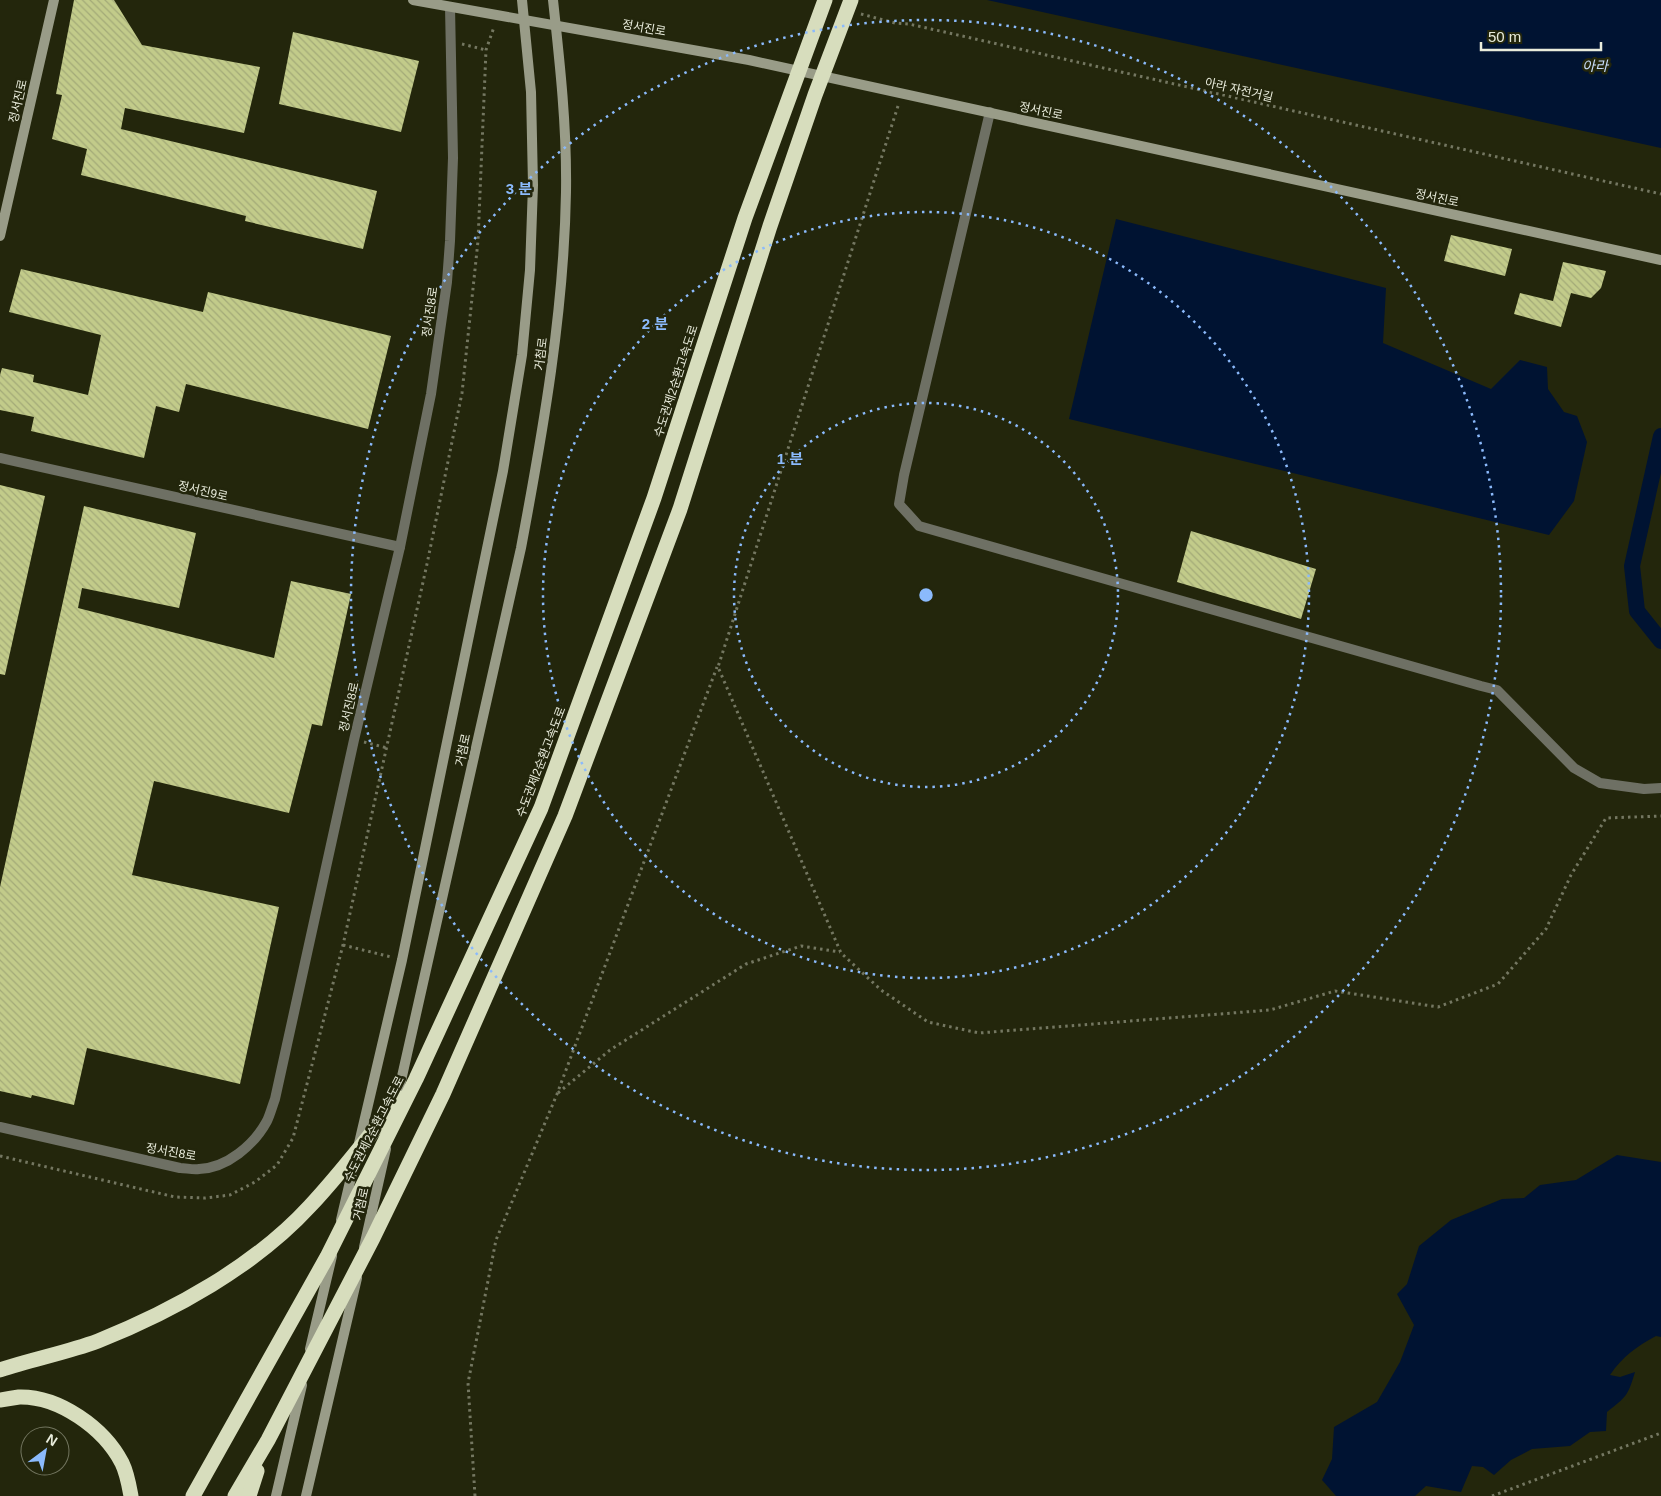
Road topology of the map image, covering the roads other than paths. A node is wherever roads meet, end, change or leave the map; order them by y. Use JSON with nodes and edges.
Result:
{"nodes":[{"id":1,"x":54,"y":0,"type":"edge"},
{"id":2,"x":413,"y":0,"type":"edge"},
{"id":3,"x":522,"y":0,"type":"edge"},
{"id":4,"x":553,"y":0,"type":"edge"},
{"id":5,"x":826,"y":0,"type":"edge"},
{"id":6,"x":852,"y":0,"type":"edge"},
{"id":7,"x":450,"y":7,"type":"junction"},
{"id":8,"x":990,"y":112,"type":"junction"},
{"id":9,"x":0,"y":236,"type":"edge"},
{"id":10,"x":1661,"y":260,"type":"edge"},
{"id":11,"x":0,"y":458,"type":"edge"},
{"id":12,"x":400,"y":547,"type":"junction"},
{"id":13,"x":1661,"y":788,"type":"edge"},
{"id":14,"x":416,"y":1080,"type":"junction"},
{"id":15,"x":0,"y":1127,"type":"edge"},
{"id":16,"x":0,"y":1370,"type":"edge"},
{"id":17,"x":0,"y":1400,"type":"edge"},
{"id":18,"x":268,"y":1440,"type":"junction"},
{"id":19,"x":131,"y":1496,"type":"edge"},
{"id":20,"x":193,"y":1496,"type":"edge"},
{"id":21,"x":235,"y":1496,"type":"edge"},
{"id":22,"x":249,"y":1496,"type":"edge"},
{"id":23,"x":276,"y":1496,"type":"edge"},
{"id":24,"x":306,"y":1496,"type":"edge"}],
"edges":[{"from":1,"to":9,"type":"street","name":"정서진로"},
{"from":2,"to":7,"type":"street","name":"정서진로"},
{"from":3,"to":23,"type":"street","name":"거첨로"},
{"from":4,"to":24,"type":"street","name":"거첨로"},
{"from":5,"to":14,"type":"highway","name":"수도권제2순환고속도로"},
{"from":6,"to":18,"type":"highway"},
{"from":7,"to":8,"type":"street","name":"정서진로"},
{"from":7,"to":12,"type":"street","name":"정서진8로"},
{"from":8,"to":10,"type":"street","name":"정서진로"},
{"from":8,"to":13,"type":"street"},
{"from":11,"to":12,"type":"street","name":"정서진9로"},
{"from":12,"to":15,"type":"street","name":"정서진8로"},
{"from":14,"to":16,"type":"highway"},
{"from":14,"to":20,"type":"highway","name":"수도권제2순환고속도로"},
{"from":17,"to":19,"type":"highway"},
{"from":18,"to":21,"type":"highway"},
{"from":18,"to":22,"type":"highway"}]}
